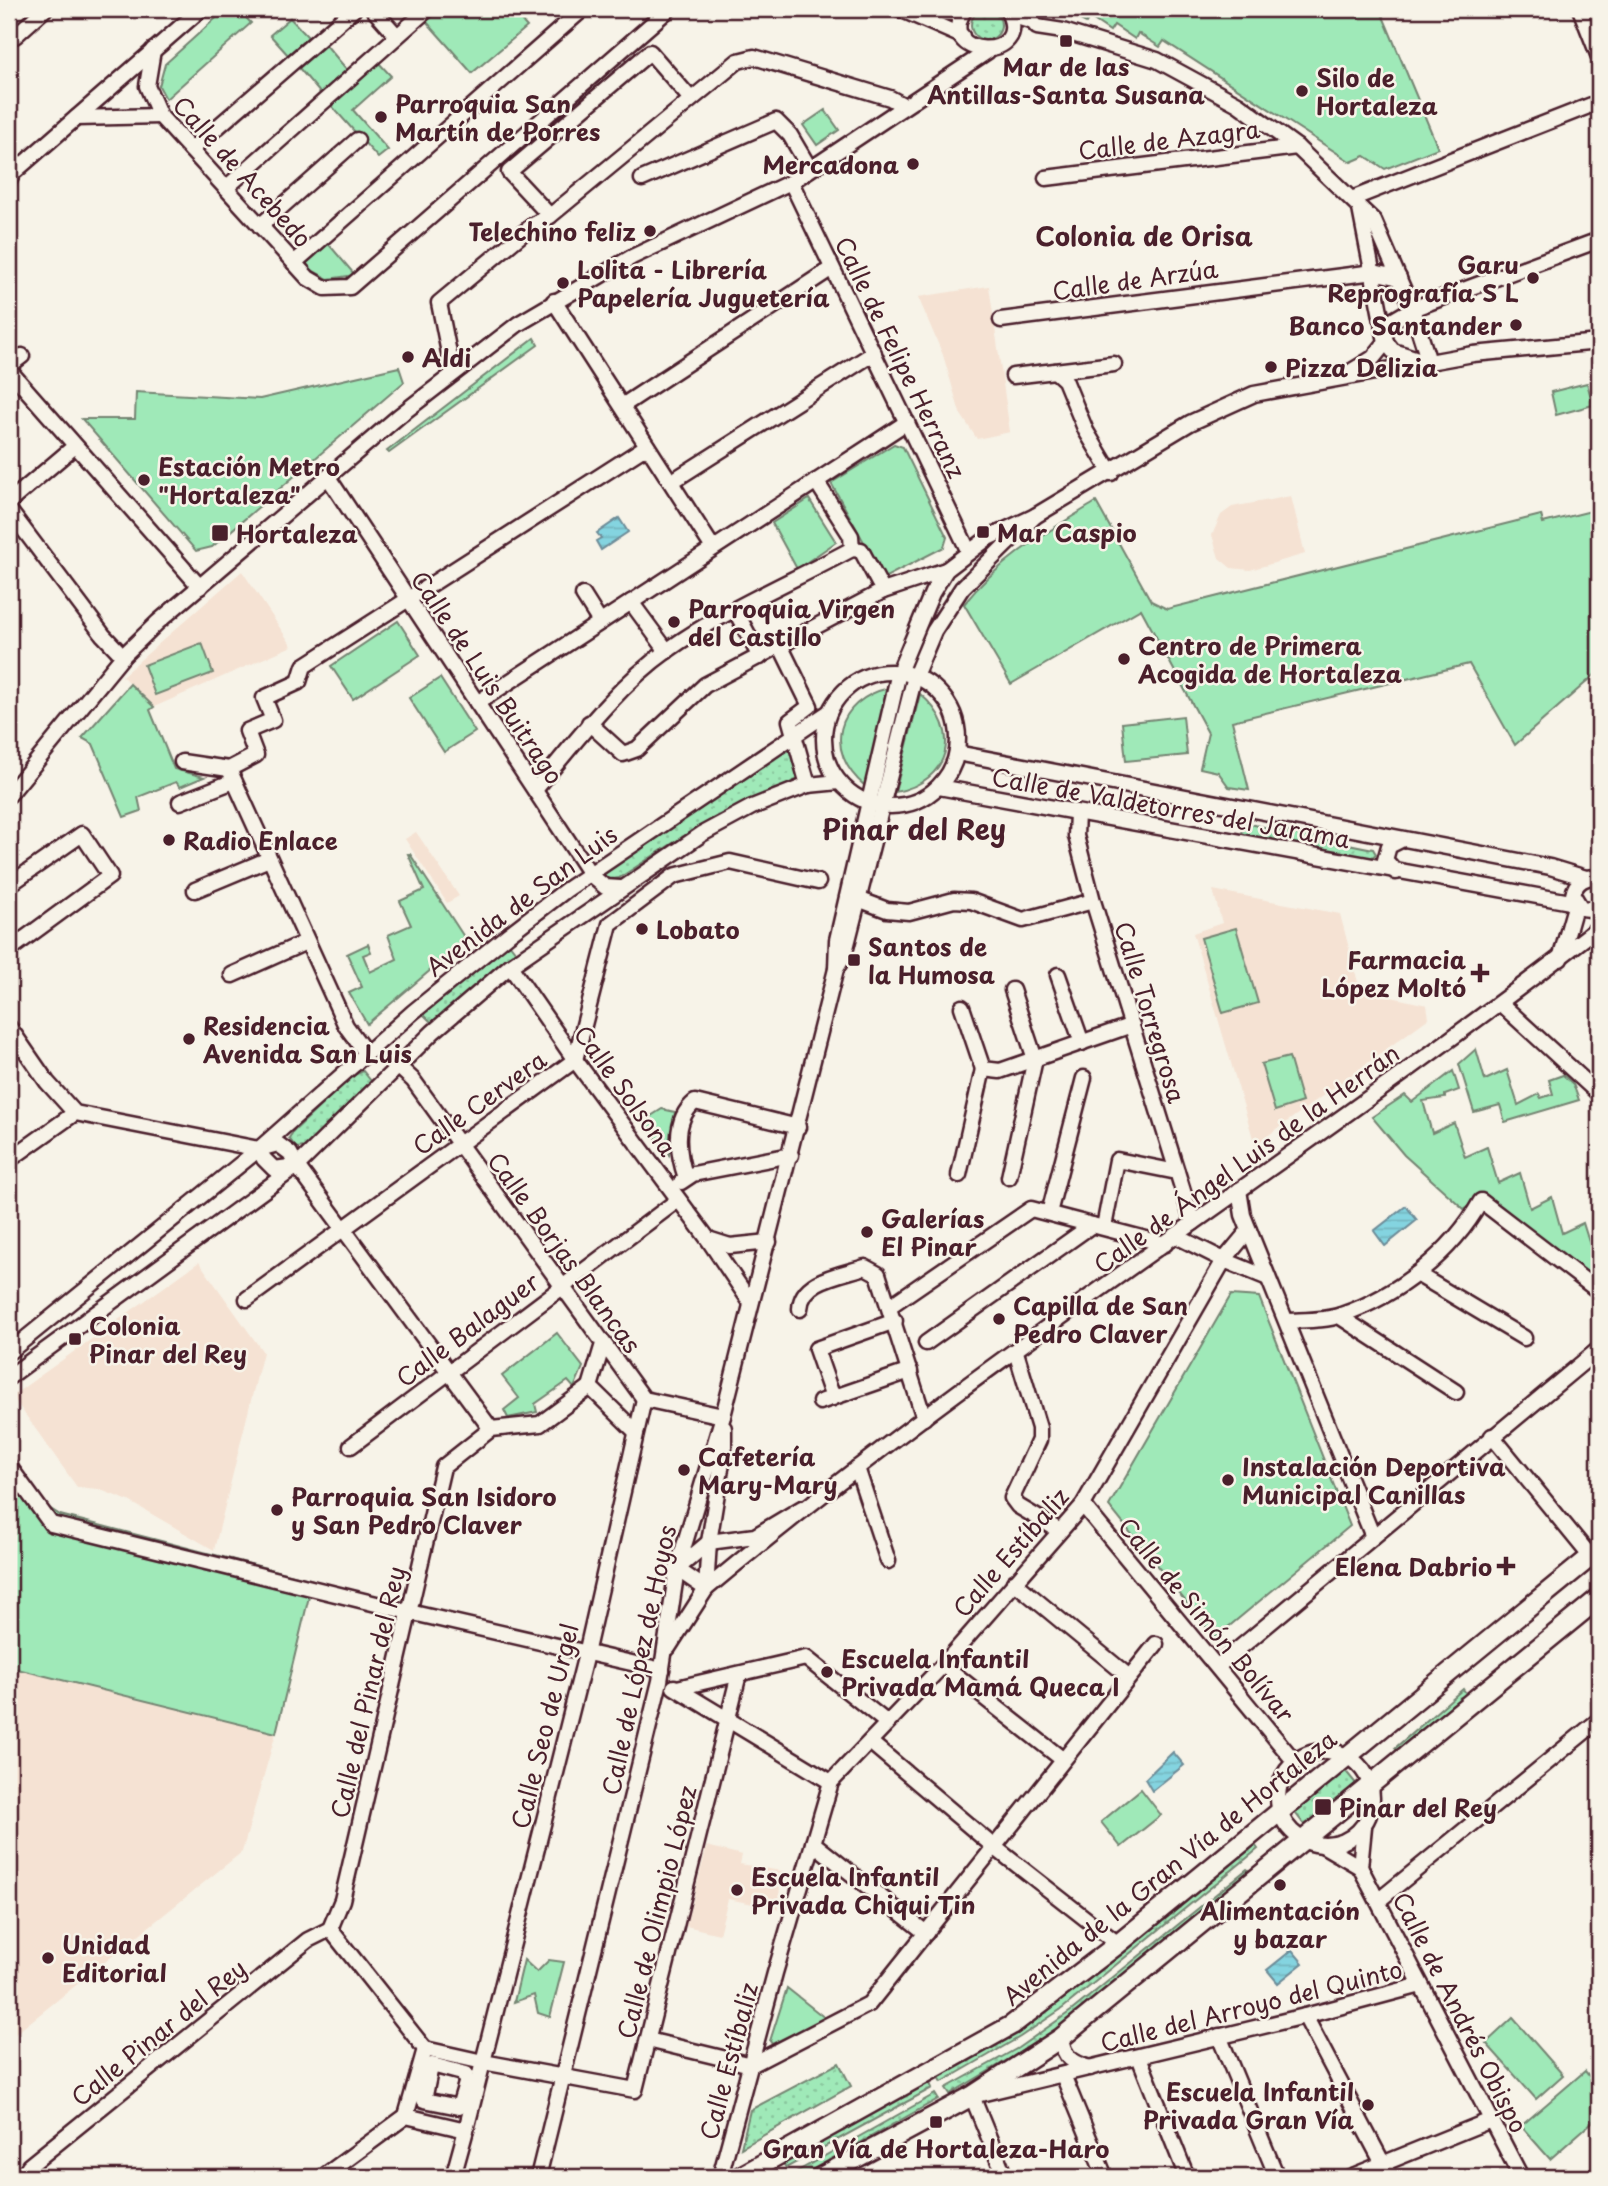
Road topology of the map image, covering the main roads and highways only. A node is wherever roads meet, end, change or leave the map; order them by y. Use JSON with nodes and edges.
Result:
{"nodes":[{"id":1,"x":1595,"y":1553,"type":"edge"},
{"id":2,"x":1599,"y":1598,"type":"edge"},
{"id":3,"x":739,"y":2177,"type":"edge"},
{"id":4,"x":821,"y":2177,"type":"edge"}],
"edges":[{"from":1,"to":3,"type":"main road","name":"Avenida de la Gran Vía de Hortaleza"},
{"from":2,"to":4,"type":"main road"}]}
